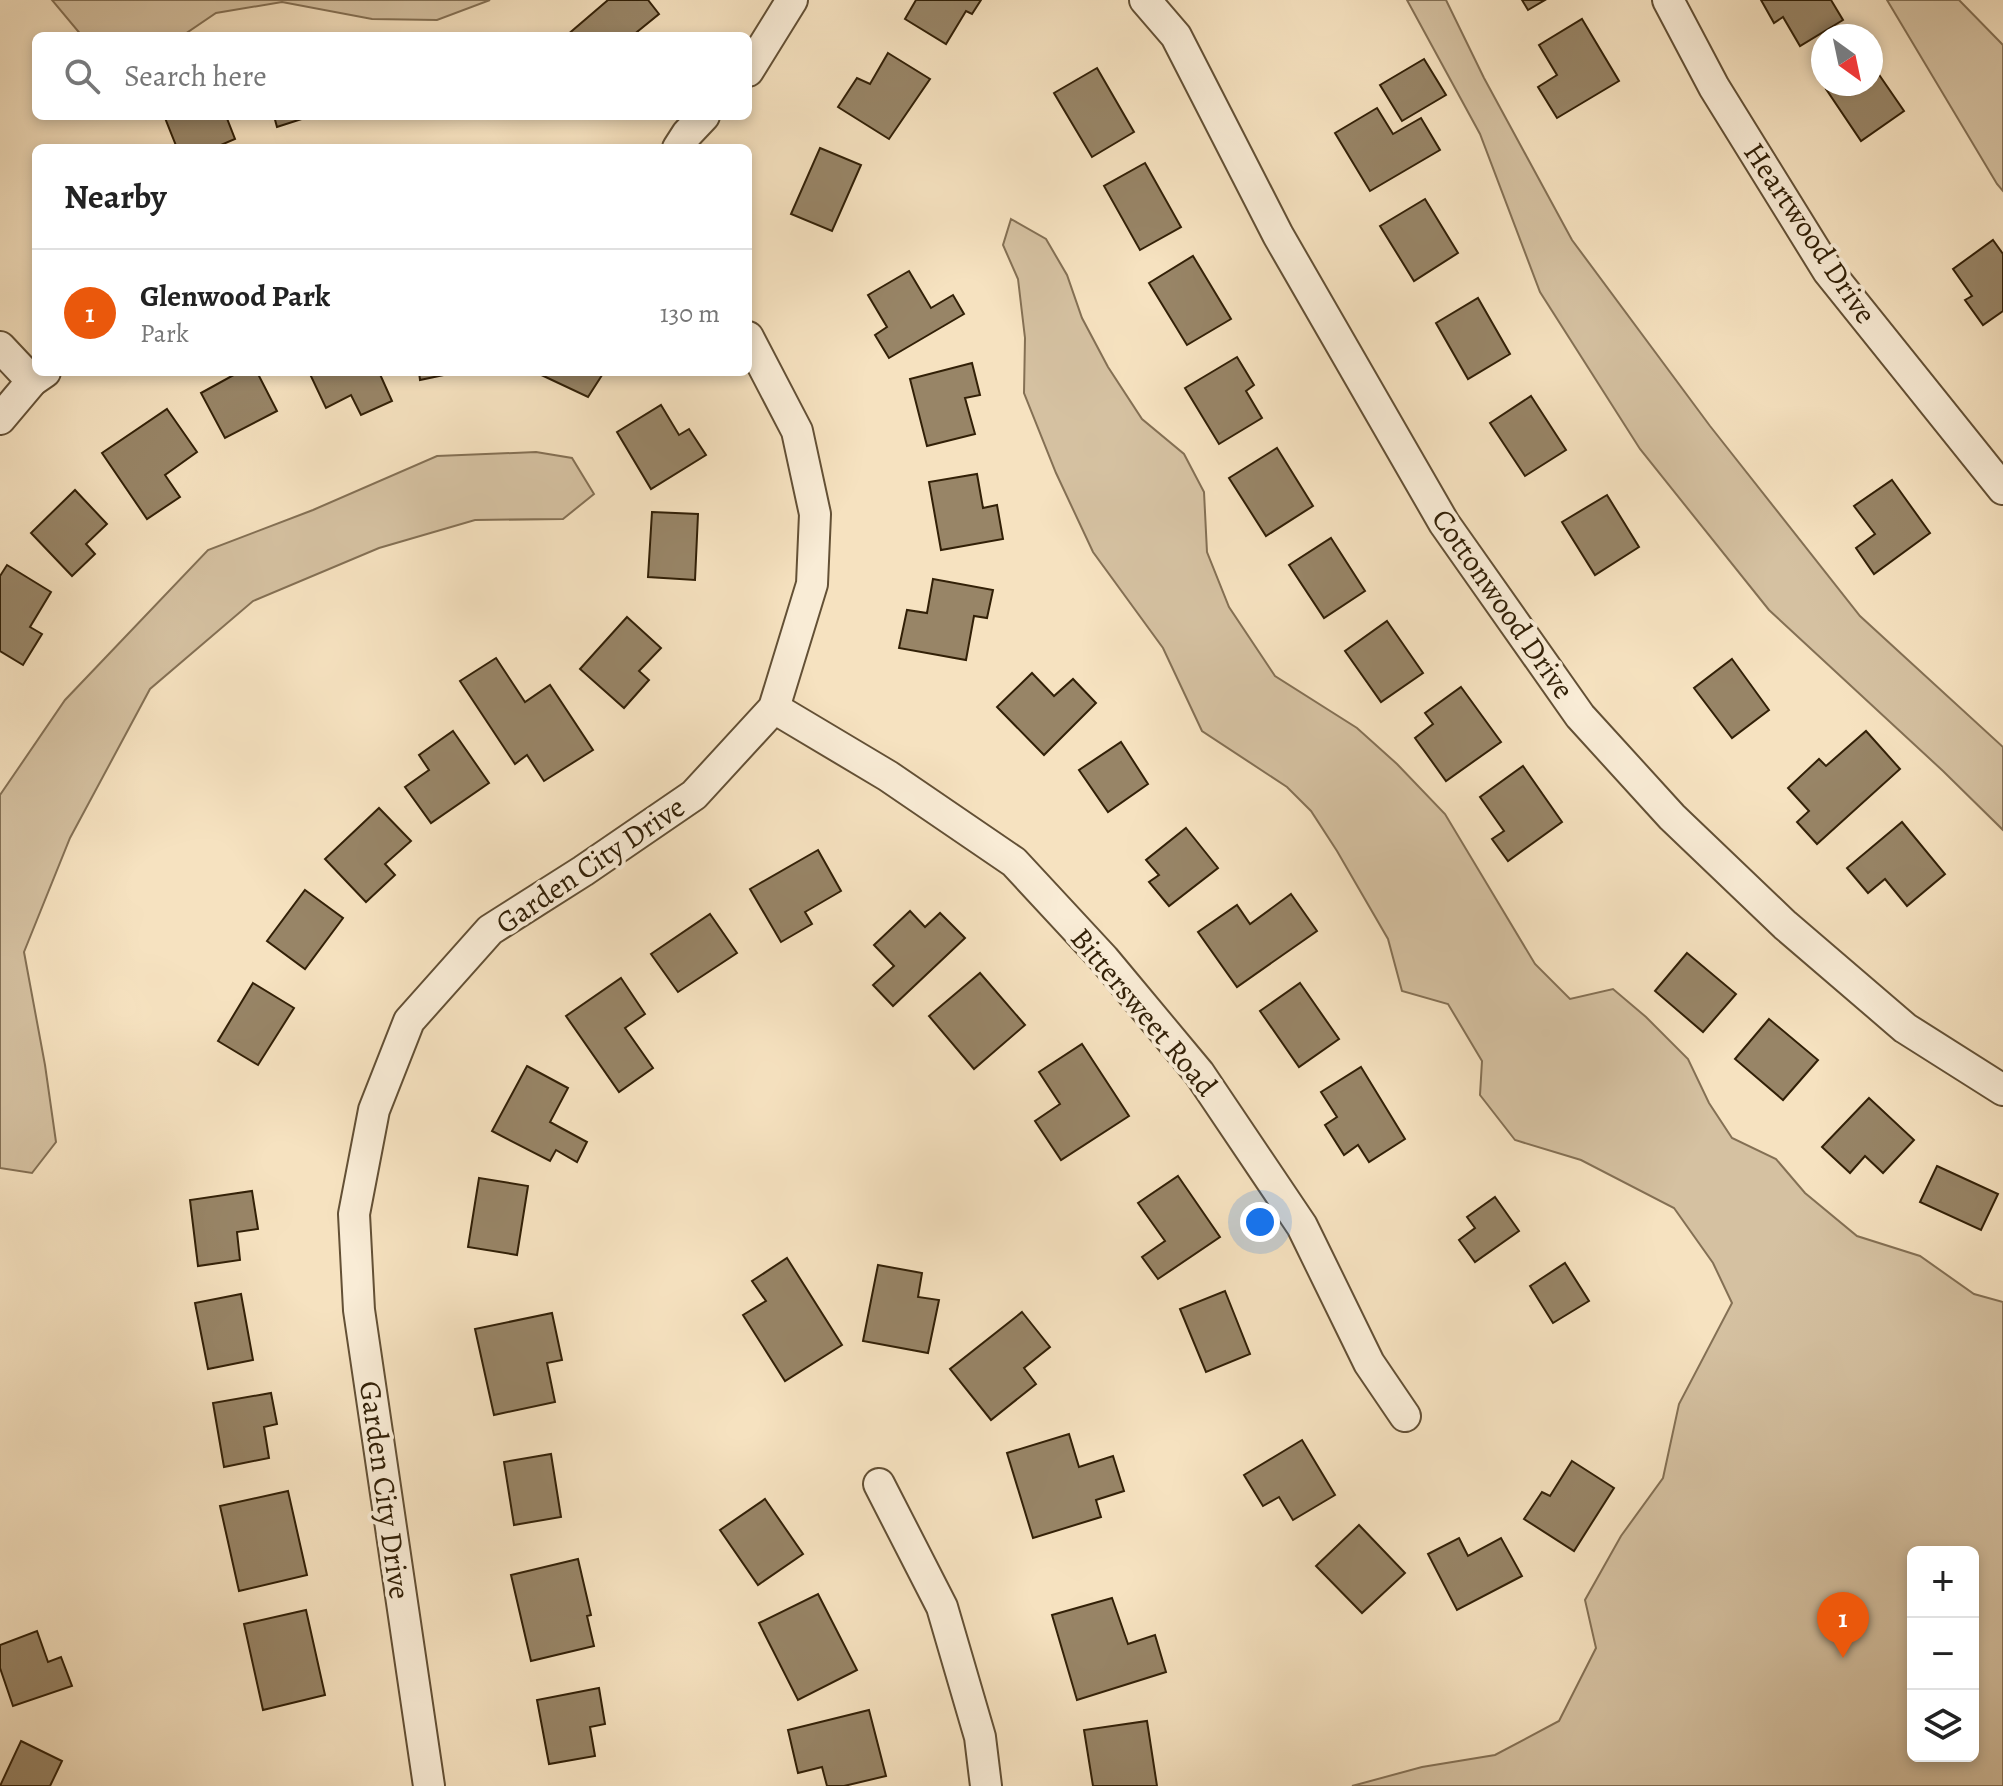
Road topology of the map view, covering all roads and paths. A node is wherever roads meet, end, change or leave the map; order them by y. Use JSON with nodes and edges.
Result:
{"nodes":[{"id":1,"x":792,"y":0,"type":"edge"},
{"id":2,"x":1145,"y":0,"type":"edge"},
{"id":3,"x":1668,"y":0,"type":"edge"},
{"id":4,"x":752,"y":65,"type":"edge"},
{"id":5,"x":700,"y":120,"type":"edge"},
{"id":6,"x":681,"y":144,"type":"edge"},
{"id":7,"x":752,"y":345,"type":"edge"},
{"id":8,"x":0,"y":347,"type":"edge"},
{"id":9,"x":32,"y":371,"type":"edge"},
{"id":10,"x":39,"y":376,"type":"edge"},
{"id":11,"x":0,"y":419,"type":"edge"},
{"id":12,"x":2003,"y":489,"type":"edge"},
{"id":13,"x":774,"y":708,"type":"junction"},
{"id":14,"x":2003,"y":1090,"type":"edge"},
{"id":15,"x":1405,"y":1416,"type":"dead end"},
{"id":16,"x":879,"y":1484,"type":"dead end"},
{"id":17,"x":429,"y":1786,"type":"edge"},
{"id":18,"x":986,"y":1786,"type":"edge"}],
"edges":[{"from":1,"to":4,"type":"street"},
{"from":2,"to":14,"type":"street","name":"Cottonwood Drive"},
{"from":3,"to":12,"type":"street","name":"Heartwood Drive"},
{"from":5,"to":6,"type":"street"},
{"from":7,"to":13,"type":"street","name":"Garden City Drive"},
{"from":8,"to":9,"type":"street"},
{"from":10,"to":11,"type":"street"},
{"from":13,"to":15,"type":"street","name":"Bittersweet Road"},
{"from":13,"to":17,"type":"street","name":"Garden City Drive"},
{"from":16,"to":18,"type":"street"}]}
